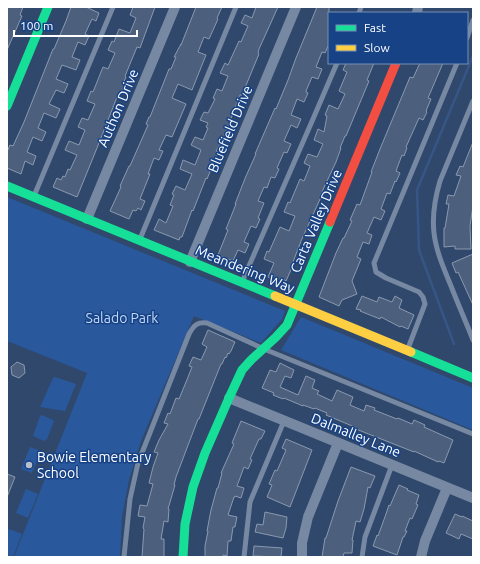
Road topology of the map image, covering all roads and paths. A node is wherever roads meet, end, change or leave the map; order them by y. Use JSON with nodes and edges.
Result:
{"nodes":[{"id":1,"x":48,"y":7,"type":"edge"},
{"id":2,"x":113,"y":7,"type":"edge"},
{"id":3,"x":175,"y":7,"type":"edge"},
{"id":4,"x":236,"y":7,"type":"edge"},
{"id":5,"x":296,"y":7,"type":"edge"},
{"id":6,"x":473,"y":20,"type":"edge"},
{"id":7,"x":468,"y":35,"type":"edge"},
{"id":8,"x":337,"y":64,"type":"edge"},
{"id":9,"x":396,"y":64,"type":"edge"},
{"id":10,"x":457,"y":64,"type":"edge"},
{"id":11,"x":473,"y":102,"type":"edge"},
{"id":12,"x":7,"y":106,"type":"edge"},
{"id":13,"x":7,"y":186,"type":"edge"},
{"id":14,"x":34,"y":197,"type":"junction"},
{"id":15,"x":87,"y":219,"type":"junction"},
{"id":16,"x":139,"y":240,"type":"junction"},
{"id":17,"x":190,"y":262,"type":"junction"},
{"id":18,"x":242,"y":283,"type":"junction"},
{"id":19,"x":296,"y":305,"type":"junction"},
{"id":20,"x":473,"y":340,"type":"edge"},
{"id":21,"x":264,"y":348,"type":"junction"},
{"id":22,"x":407,"y":351,"type":"junction"},
{"id":23,"x":473,"y":378,"type":"edge"},
{"id":24,"x":229,"y":398,"type":"junction"},
{"id":25,"x":284,"y":421,"type":"junction"},
{"id":26,"x":473,"y":434,"type":"edge"},
{"id":27,"x":338,"y":443,"type":"junction"},
{"id":28,"x":392,"y":465,"type":"junction"},
{"id":29,"x":447,"y":488,"type":"junction"},
{"id":30,"x":473,"y":498,"type":"edge"},
{"id":31,"x":124,"y":557,"type":"edge"},
{"id":32,"x":183,"y":557,"type":"edge"},
{"id":33,"x":244,"y":557,"type":"edge"},
{"id":34,"x":302,"y":557,"type":"edge"},
{"id":35,"x":362,"y":557,"type":"edge"},
{"id":36,"x":421,"y":557,"type":"edge"}],
"edges":[{"from":1,"to":12,"type":"street"},
{"from":2,"to":14,"type":"lane"},
{"from":3,"to":15,"type":"street","name":"Authon Drive"},
{"from":4,"to":16,"type":"lane"},
{"from":5,"to":17,"type":"street","name":"Bluefield Drive"},
{"from":6,"to":7,"type":"lane"},
{"from":8,"to":18,"type":"lane"},
{"from":9,"to":19,"type":"street","name":"Carta Valley Drive"},
{"from":10,"to":22,"type":"lane"},
{"from":11,"to":20,"type":"lane"},
{"from":13,"to":14,"type":"street","name":"Meandering Way"},
{"from":14,"to":15,"type":"street","name":"Meandering Way"},
{"from":15,"to":16,"type":"street","name":"Meandering Way"},
{"from":16,"to":17,"type":"street","name":"Meandering Way"},
{"from":17,"to":18,"type":"street","name":"Meandering Way"},
{"from":18,"to":19,"type":"street","name":"Meandering Way"},
{"from":19,"to":21,"type":"street","name":"Carta Valley Drive"},
{"from":19,"to":22,"type":"street","name":"Meandering Way"},
{"from":21,"to":24,"type":"street","name":"Carta Valley Drive"},
{"from":21,"to":26,"type":"lane"},
{"from":21,"to":31,"type":"lane"},
{"from":22,"to":23,"type":"street","name":"Meandering Way"},
{"from":24,"to":25,"type":"street","name":"Dalmalley Lane"},
{"from":24,"to":32,"type":"street","name":"Carta Valley Drive"},
{"from":25,"to":27,"type":"street","name":"Dalmalley Lane"},
{"from":25,"to":33,"type":"lane"},
{"from":27,"to":28,"type":"street","name":"Dalmalley Lane"},
{"from":27,"to":34,"type":"street"},
{"from":28,"to":29,"type":"street","name":"Dalmalley Lane"},
{"from":28,"to":35,"type":"lane"},
{"from":29,"to":30,"type":"street","name":"Dalmalley Lane"},
{"from":29,"to":36,"type":"street"}]}
